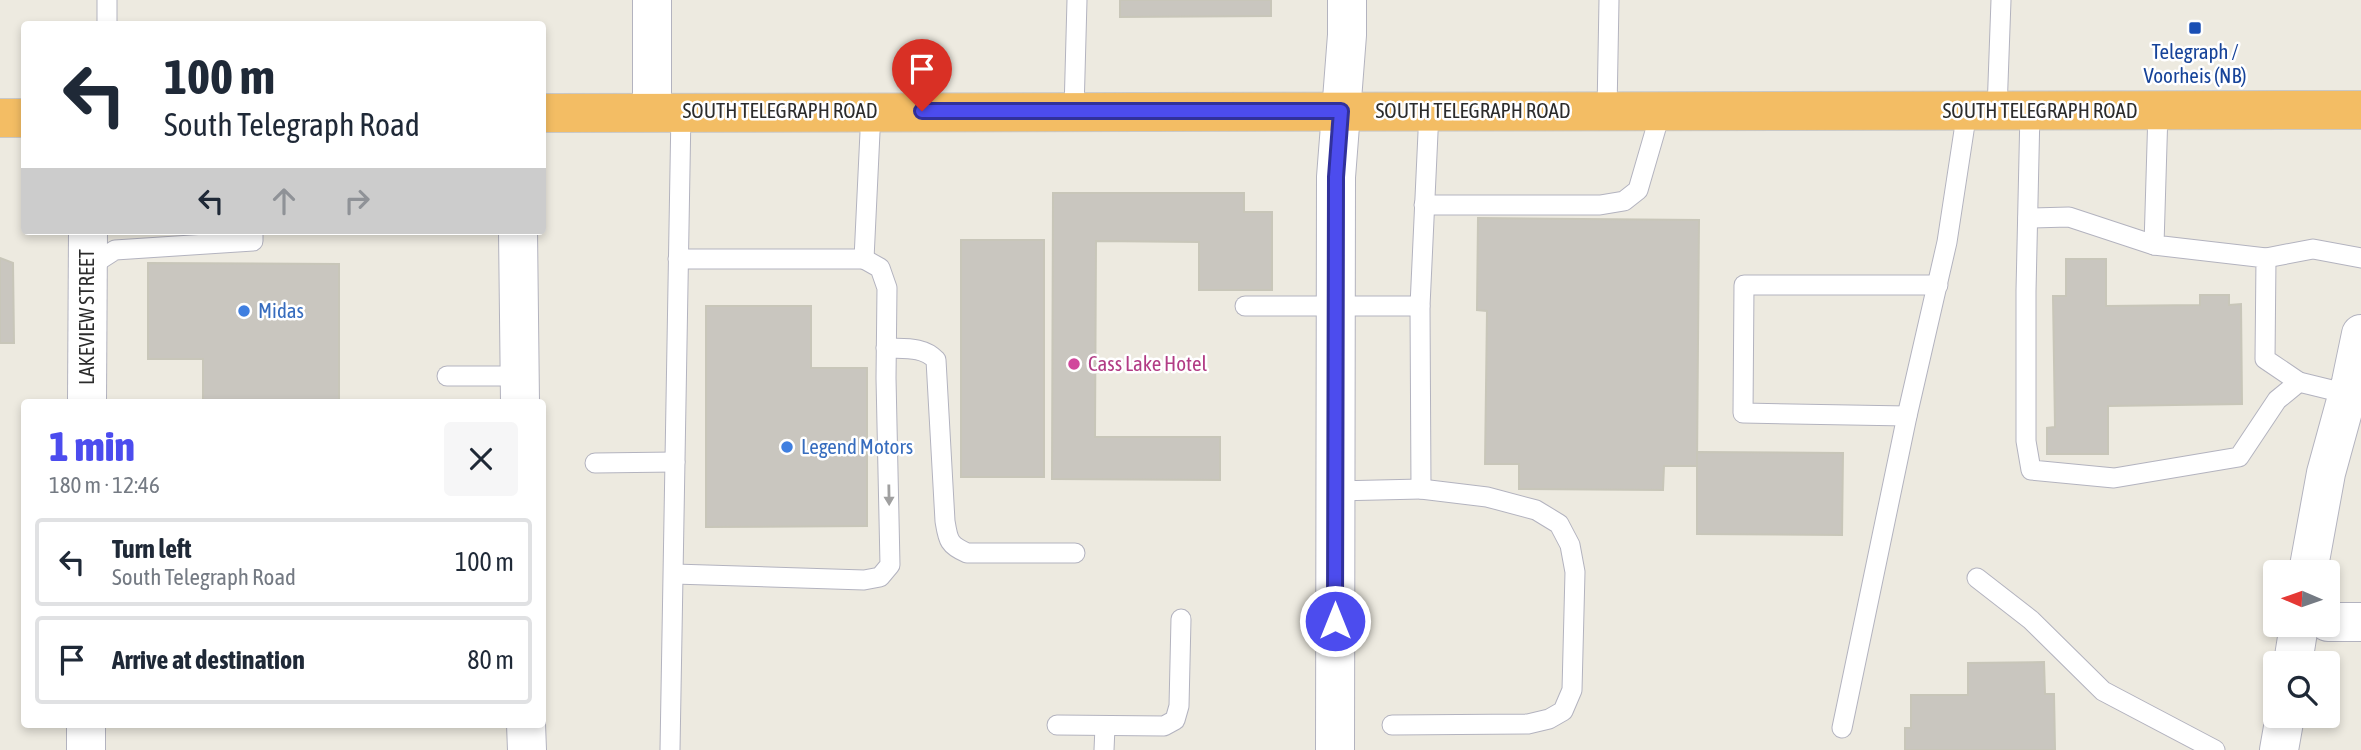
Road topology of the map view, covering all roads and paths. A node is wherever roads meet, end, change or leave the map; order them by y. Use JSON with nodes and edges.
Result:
{"nodes":[{"id":1,"x":107,"y":0,"type":"edge"},
{"id":2,"x":652,"y":0,"type":"edge"},
{"id":3,"x":1077,"y":0,"type":"edge"},
{"id":4,"x":1347,"y":0,"type":"edge"},
{"id":5,"x":1609,"y":0,"type":"edge"},
{"id":6,"x":2001,"y":0,"type":"edge"},
{"id":7,"x":107,"y":21,"type":"edge"},
{"id":8,"x":2361,"y":110,"type":"edge"},
{"id":9,"x":666,"y":111,"type":"junction"},
{"id":10,"x":871,"y":111,"type":"junction"},
{"id":11,"x":1074,"y":111,"type":"junction"},
{"id":12,"x":1341,"y":111,"type":"junction"},
{"id":13,"x":1429,"y":111,"type":"junction"},
{"id":14,"x":1607,"y":111,"type":"junction"},
{"id":15,"x":1661,"y":111,"type":"junction"},
{"id":16,"x":1998,"y":111,"type":"junction"},
{"id":17,"x":2158,"y":111,"type":"junction"},
{"id":18,"x":546,"y":113,"type":"edge"},
{"id":19,"x":0,"y":118,"type":"edge"},
{"id":20,"x":21,"y":118,"type":"edge"},
{"id":21,"x":1424,"y":205,"type":"junction"},
{"id":22,"x":2028,"y":218,"type":"junction"},
{"id":23,"x":88,"y":235,"type":"edge"},
{"id":24,"x":253,"y":235,"type":"edge"},
{"id":25,"x":518,"y":235,"type":"edge"},
{"id":26,"x":2154,"y":245,"type":"junction"},
{"id":27,"x":2266,"y":258,"type":"junction"},
{"id":28,"x":2361,"y":258,"type":"edge"},
{"id":29,"x":678,"y":259,"type":"junction"},
{"id":30,"x":864,"y":259,"type":"junction"},
{"id":31,"x":88,"y":268,"type":"junction"},
{"id":32,"x":1938,"y":285,"type":"junction"},
{"id":33,"x":1245,"y":306,"type":"dead end"},
{"id":34,"x":1336,"y":306,"type":"junction"},
{"id":35,"x":1420,"y":306,"type":"junction"},
{"id":36,"x":886,"y":348,"type":"junction"},
{"id":37,"x":2356,"y":364,"type":"edge"},
{"id":38,"x":447,"y":376,"type":"dead end"},
{"id":39,"x":2299,"y":382,"type":"junction"},
{"id":40,"x":520,"y":389,"type":"edge"},
{"id":41,"x":87,"y":399,"type":"edge"},
{"id":42,"x":1907,"y":416,"type":"junction"},
{"id":43,"x":675,"y":462,"type":"junction"},
{"id":44,"x":595,"y":463,"type":"dead end"},
{"id":45,"x":1421,"y":489,"type":"junction"},
{"id":46,"x":1335,"y":491,"type":"junction"},
{"id":47,"x":1075,"y":553,"type":"dead end"},
{"id":48,"x":2310,"y":560,"type":"edge"},
{"id":49,"x":674,"y":574,"type":"junction"},
{"id":50,"x":1978,"y":578,"type":"dead end"},
{"id":51,"x":1181,"y":619,"type":"dead end"},
{"id":52,"x":2340,"y":622,"type":"edge"},
{"id":53,"x":2361,"y":622,"type":"edge"},
{"id":54,"x":1057,"y":725,"type":"dead end"},
{"id":55,"x":1392,"y":726,"type":"dead end"},
{"id":56,"x":1105,"y":727,"type":"junction"},
{"id":57,"x":86,"y":728,"type":"edge"},
{"id":58,"x":526,"y":728,"type":"edge"},
{"id":59,"x":1842,"y":728,"type":"dead end"},
{"id":60,"x":2282,"y":728,"type":"edge"},
{"id":61,"x":86,"y":750,"type":"edge"},
{"id":62,"x":527,"y":750,"type":"edge"},
{"id":63,"x":670,"y":750,"type":"edge"},
{"id":64,"x":1104,"y":750,"type":"edge"},
{"id":65,"x":1335,"y":750,"type":"edge"},
{"id":66,"x":2215,"y":750,"type":"edge"},
{"id":67,"x":2279,"y":750,"type":"edge"}],
"edges":[{"from":1,"to":7,"type":"lane"},
{"from":2,"to":9,"type":"street"},
{"from":3,"to":11,"type":"lane"},
{"from":4,"to":12,"type":"street"},
{"from":5,"to":14,"type":"lane"},
{"from":6,"to":16,"type":"lane"},
{"from":8,"to":17,"type":"highway","name":"SOUTH TELEGRAPH ROAD"},
{"from":9,"to":10,"type":"highway","name":"SOUTH TELEGRAPH ROAD"},
{"from":9,"to":18,"type":"highway","name":"SOUTH TELEGRAPH ROAD"},
{"from":9,"to":29,"type":"lane"},
{"from":10,"to":11,"type":"highway","name":"SOUTH TELEGRAPH ROAD"},
{"from":10,"to":30,"type":"lane"},
{"from":11,"to":12,"type":"highway","name":"SOUTH TELEGRAPH ROAD"},
{"from":12,"to":13,"type":"highway","name":"SOUTH TELEGRAPH ROAD"},
{"from":12,"to":34,"type":"street"},
{"from":13,"to":14,"type":"highway","name":"SOUTH TELEGRAPH ROAD"},
{"from":13,"to":21,"type":"lane"},
{"from":14,"to":15,"type":"highway","name":"SOUTH TELEGRAPH ROAD"},
{"from":15,"to":16,"type":"highway","name":"SOUTH TELEGRAPH ROAD"},
{"from":15,"to":21,"type":"lane"},
{"from":16,"to":17,"type":"highway","name":"SOUTH TELEGRAPH ROAD"},
{"from":16,"to":22,"type":"lane"},
{"from":16,"to":32,"type":"lane"},
{"from":17,"to":26,"type":"lane"},
{"from":19,"to":20,"type":"highway"},
{"from":21,"to":35,"type":"lane"},
{"from":22,"to":26,"type":"lane"},
{"from":22,"to":39,"type":"lane"},
{"from":23,"to":31,"type":"street","name":"LAKEVIEW STREET"},
{"from":24,"to":31,"type":"lane"},
{"from":25,"to":40,"type":"street"},
{"from":26,"to":27,"type":"lane"},
{"from":27,"to":28,"type":"lane"},
{"from":27,"to":39,"type":"lane"},
{"from":29,"to":30,"type":"lane"},
{"from":29,"to":43,"type":"lane"},
{"from":30,"to":36,"type":"lane"},
{"from":31,"to":41,"type":"street","name":"LAKEVIEW STREET"},
{"from":32,"to":42,"type":"lane"},
{"from":32,"to":42,"type":"lane"},
{"from":33,"to":34,"type":"lane"},
{"from":34,"to":35,"type":"lane"},
{"from":34,"to":46,"type":"street"},
{"from":35,"to":45,"type":"lane"},
{"from":36,"to":47,"type":"lane"},
{"from":36,"to":49,"type":"lane","one_way":true},
{"from":37,"to":39,"type":"lane"},
{"from":37,"to":48,"type":"street"},
{"from":38,"to":40,"type":"lane"},
{"from":42,"to":59,"type":"lane"},
{"from":43,"to":44,"type":"lane"},
{"from":43,"to":49,"type":"lane"},
{"from":45,"to":46,"type":"lane"},
{"from":45,"to":55,"type":"lane"},
{"from":46,"to":65,"type":"street"},
{"from":49,"to":63,"type":"lane"},
{"from":50,"to":66,"type":"lane"},
{"from":51,"to":56,"type":"lane"},
{"from":52,"to":53,"type":"street"},
{"from":54,"to":56,"type":"lane"},
{"from":56,"to":64,"type":"lane"},
{"from":57,"to":61,"type":"street"},
{"from":58,"to":62,"type":"street"},
{"from":60,"to":67,"type":"street"}]}
